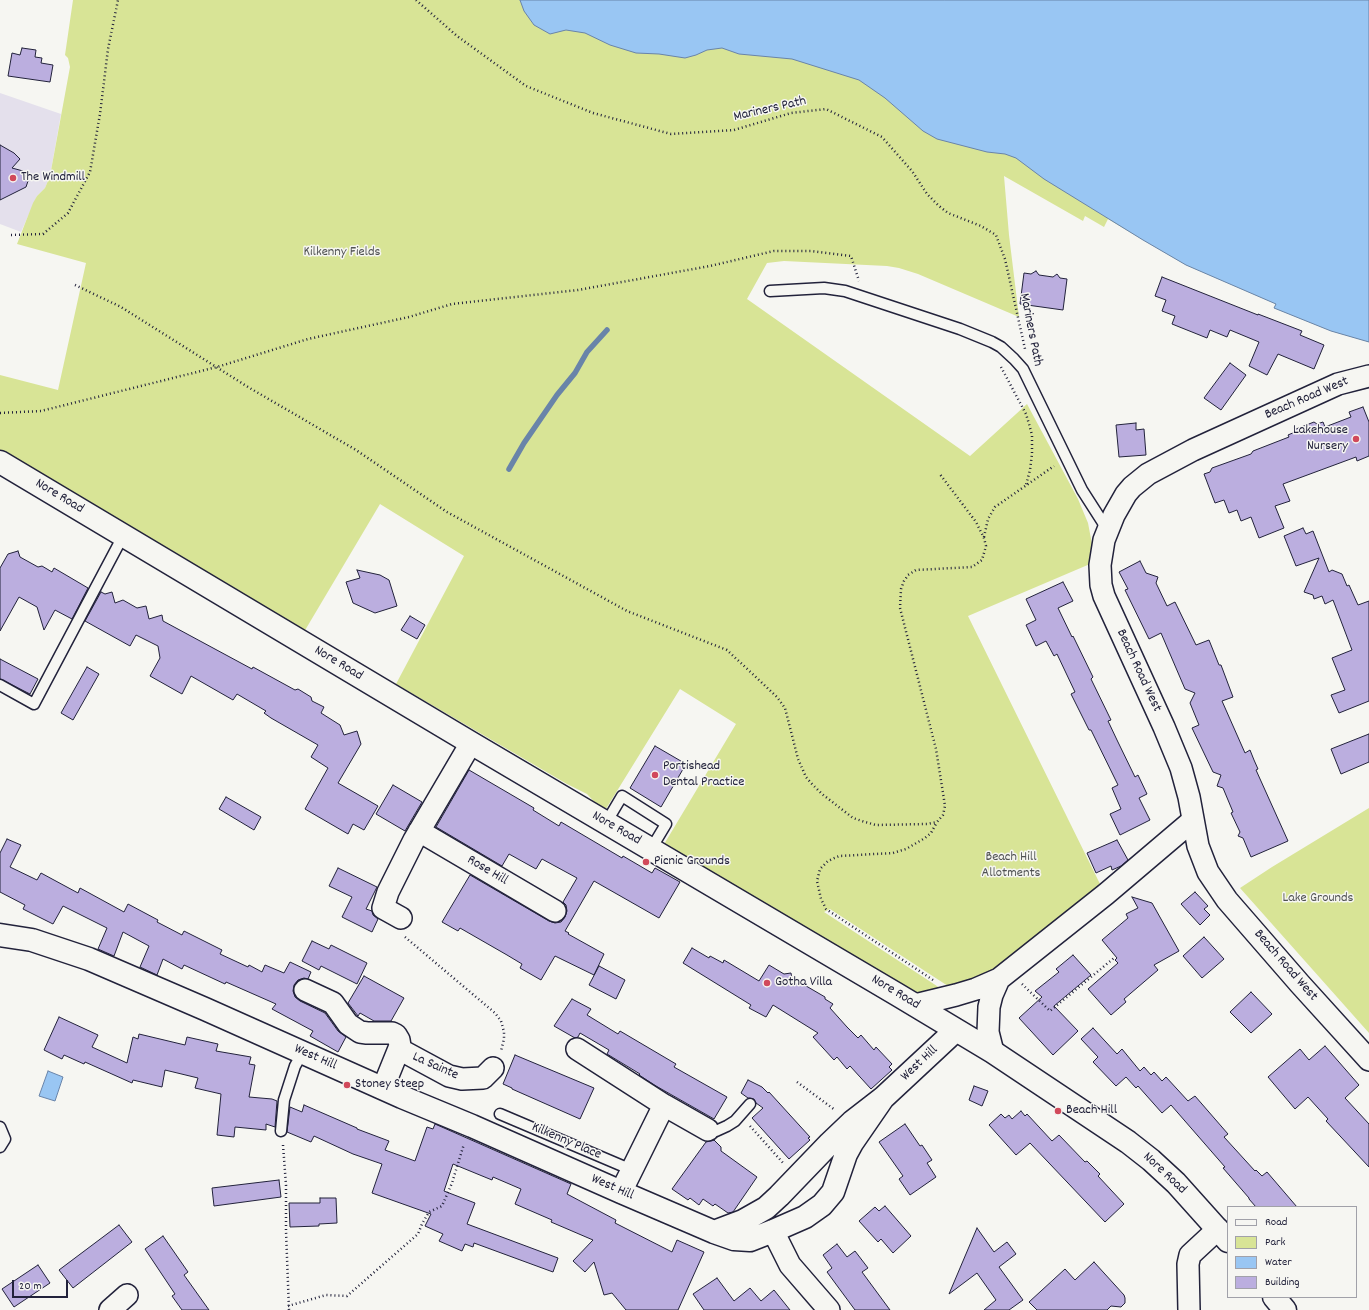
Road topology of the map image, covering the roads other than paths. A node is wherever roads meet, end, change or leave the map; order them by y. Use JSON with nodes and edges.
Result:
{"nodes":[{"id":1,"x":770,"y":291,"type":"dead end"},
{"id":2,"x":1369,"y":376,"type":"edge"},
{"id":3,"x":0,"y":462,"type":"edge"},
{"id":4,"x":1107,"y":529,"type":"junction"},
{"id":5,"x":123,"y":536,"type":"junction"},
{"id":6,"x":0,"y":685,"type":"edge"},
{"id":7,"x":471,"y":743,"type":"junction"},
{"id":8,"x":1192,"y":821,"type":"junction"},
{"id":9,"x":606,"y":823,"type":"junction"},
{"id":10,"x":419,"y":831,"type":"junction"},
{"id":11,"x":651,"y":849,"type":"junction"},
{"id":12,"x":555,"y":911,"type":"dead end"},
{"id":13,"x":401,"y":918,"type":"road end"},
{"id":14,"x":0,"y":935,"type":"edge"},
{"id":15,"x":1004,"y":975,"type":"junction"},
{"id":16,"x":305,"y":990,"type":"dead end"},
{"id":17,"x":915,"y":1005,"type":"junction"},
{"id":18,"x":956,"y":1030,"type":"junction"},
{"id":19,"x":399,"y":1049,"type":"junction"},
{"id":20,"x":303,"y":1052,"type":"junction"},
{"id":21,"x":993,"y":1052,"type":"junction"},
{"id":22,"x":589,"y":1054,"type":"dead end"},
{"id":23,"x":1369,"y":1060,"type":"edge"},
{"id":24,"x":493,"y":1068,"type":"road end"},
{"id":25,"x":383,"y":1088,"type":"junction"},
{"id":26,"x":883,"y":1098,"type":"junction"},
{"id":27,"x":750,"y":1104,"type":"dead end"},
{"id":28,"x":664,"y":1105,"type":"junction"},
{"id":29,"x":500,"y":1114,"type":"dead end"},
{"id":30,"x":0,"y":1127,"type":"edge"},
{"id":31,"x":708,"y":1130,"type":"joint"},
{"id":32,"x":281,"y":1131,"type":"road end"},
{"id":33,"x":0,"y":1147,"type":"edge"},
{"id":34,"x":632,"y":1170,"type":"junction"},
{"id":35,"x":621,"y":1192,"type":"junction"},
{"id":36,"x":714,"y":1232,"type":"junction"},
{"id":37,"x":773,"y":1232,"type":"junction"},
{"id":38,"x":1223,"y":1235,"type":"edge"},
{"id":39,"x":1275,"y":1298,"type":"edge"},
{"id":40,"x":829,"y":1310,"type":"edge"},
{"id":41,"x":1189,"y":1310,"type":"edge"},
{"id":42,"x":1285,"y":1310,"type":"edge"}],
"edges":[{"from":1,"to":4,"type":"lane"},
{"from":2,"to":4,"type":"street","name":"Beach Road West"},
{"from":3,"to":5,"type":"street","name":"Nore Road"},
{"from":4,"to":8,"type":"street","name":"Beach Road West"},
{"from":5,"to":6,"type":"lane"},
{"from":5,"to":7,"type":"street","name":"Nore Road"},
{"from":7,"to":9,"type":"street","name":"Nore Road"},
{"from":7,"to":10,"type":"street"},
{"from":8,"to":15,"type":"street"},
{"from":8,"to":23,"type":"street","name":"Beach Road West"},
{"from":9,"to":11,"type":"street","name":"Nore Road"},
{"from":9,"to":11,"type":"lane"},
{"from":10,"to":12,"type":"street","name":"Rose Hill"},
{"from":10,"to":13,"type":"street"},
{"from":11,"to":17,"type":"street","name":"Nore Road"},
{"from":14,"to":20,"type":"street","name":"West Hill"},
{"from":15,"to":17,"type":"street"},
{"from":15,"to":21,"type":"street"},
{"from":16,"to":19,"type":"street","name":"La Sainte"},
{"from":17,"to":18,"type":"street","name":"Nore Road"},
{"from":18,"to":21,"type":"street","name":"Nore Road"},
{"from":18,"to":26,"type":"street","name":"West Hill"},
{"from":19,"to":24,"type":"street","name":"La Sainte"},
{"from":19,"to":25,"type":"street","name":"La Sainte"},
{"from":20,"to":25,"type":"street","name":"West Hill"},
{"from":20,"to":32,"type":"lane"},
{"from":21,"to":38,"type":"street","name":"Nore Road"},
{"from":22,"to":28,"type":"street"},
{"from":25,"to":35,"type":"street","name":"West Hill"},
{"from":26,"to":36,"type":"street","name":"West Hill"},
{"from":26,"to":37,"type":"street","name":"West Hill"},
{"from":27,"to":31,"type":"lane"},
{"from":28,"to":31,"type":"street"},
{"from":28,"to":34,"type":"street"},
{"from":29,"to":34,"type":"lane","name":"Kilkenny Place"},
{"from":30,"to":33,"type":"lane"},
{"from":34,"to":35,"type":"street"},
{"from":35,"to":36,"type":"street","name":"West Hill"},
{"from":36,"to":37,"type":"street","name":"West Hill"},
{"from":37,"to":40,"type":"street"},
{"from":38,"to":41,"type":"street"},
{"from":39,"to":42,"type":"street"}]}
